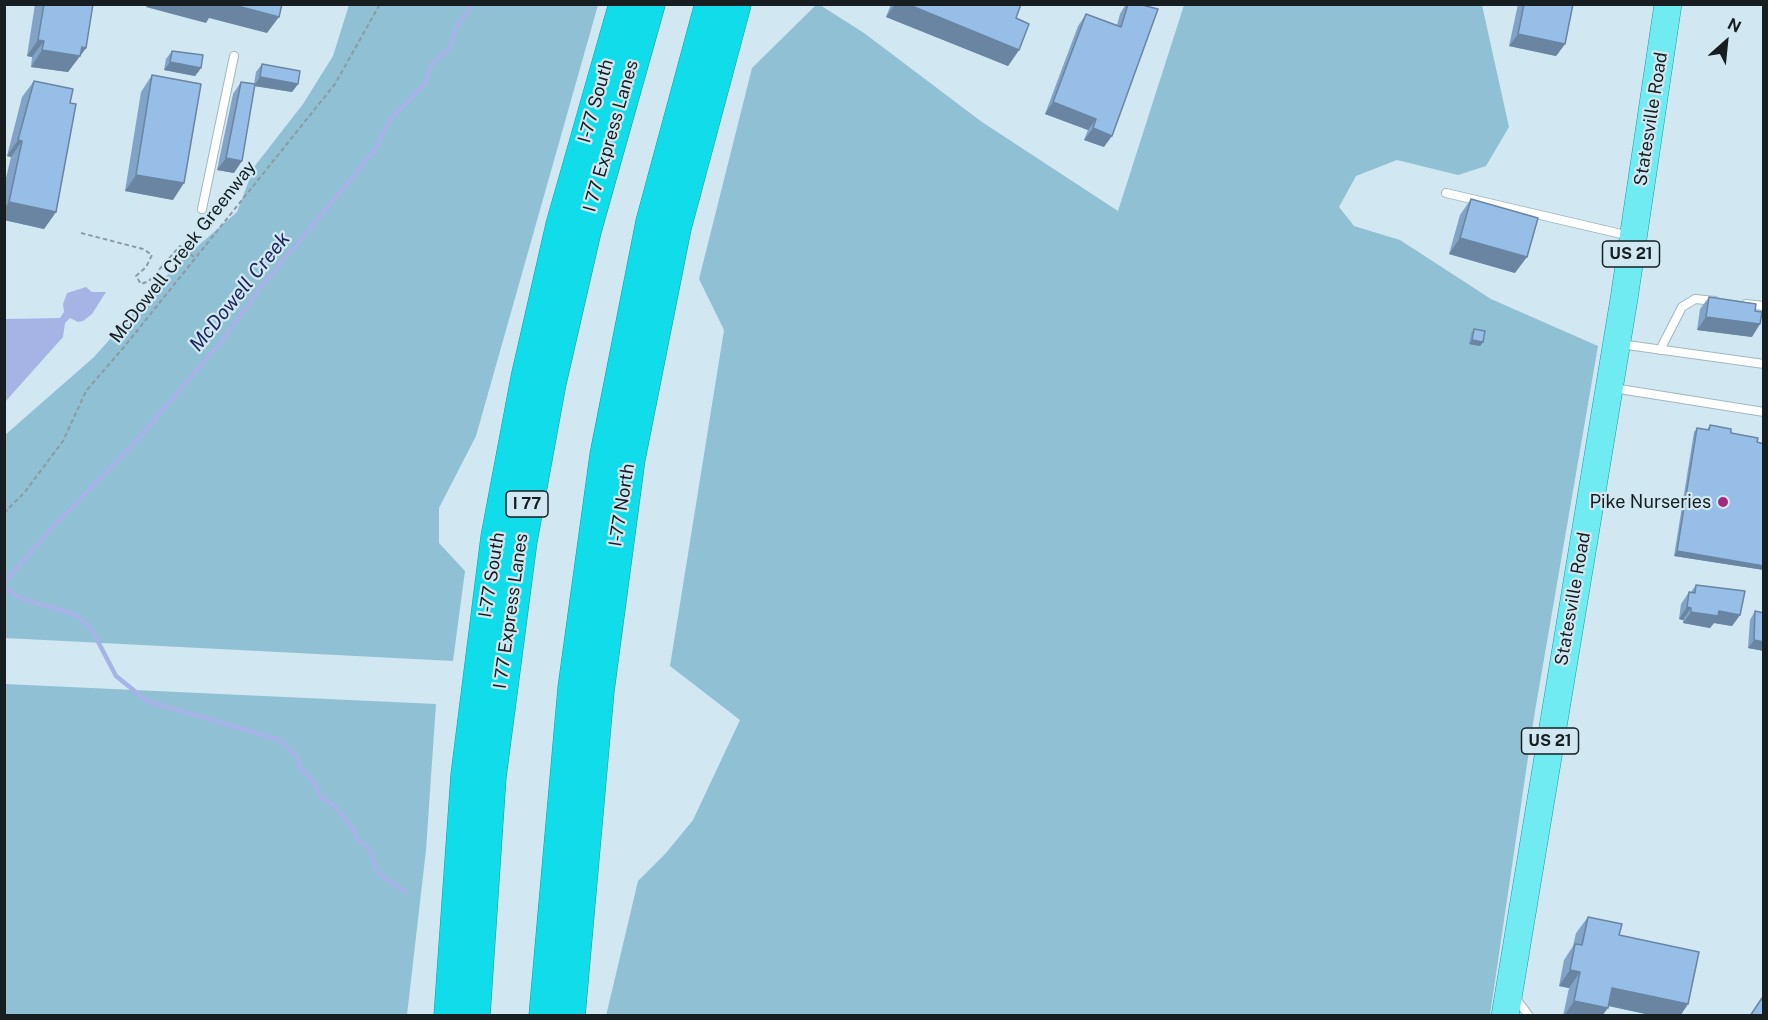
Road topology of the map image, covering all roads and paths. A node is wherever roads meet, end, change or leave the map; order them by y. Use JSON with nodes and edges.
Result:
{"nodes":[{"id":1,"x":380,"y":4,"type":"edge"},
{"id":2,"x":625,"y":4,"type":"edge"},
{"id":3,"x":649,"y":4,"type":"edge"},
{"id":4,"x":711,"y":4,"type":"edge"},
{"id":5,"x":735,"y":4,"type":"edge"},
{"id":6,"x":1668,"y":4,"type":"edge"},
{"id":7,"x":234,"y":56,"type":"dead end"},
{"id":8,"x":1446,"y":193,"type":"dead end"},
{"id":9,"x":202,"y":209,"type":"dead end"},
{"id":10,"x":81,"y":232,"type":"dead end"},
{"id":11,"x":1634,"y":237,"type":"junction"},
{"id":12,"x":195,"y":258,"type":"junction"},
{"id":13,"x":1724,"y":302,"type":"edge"},
{"id":14,"x":1734,"y":303,"type":"edge"},
{"id":15,"x":1764,"y":306,"type":"edge"},
{"id":16,"x":1617,"y":343,"type":"junction"},
{"id":17,"x":1660,"y":350,"type":"junction"},
{"id":18,"x":1764,"y":364,"type":"edge"},
{"id":19,"x":1610,"y":388,"type":"junction"},
{"id":20,"x":1764,"y":412,"type":"edge"},
{"id":21,"x":4,"y":513,"type":"edge"},
{"id":22,"x":1510,"y":986,"type":"junction"},
{"id":23,"x":450,"y":1016,"type":"edge"},
{"id":24,"x":474,"y":1016,"type":"edge"},
{"id":25,"x":545,"y":1016,"type":"edge"},
{"id":26,"x":569,"y":1016,"type":"edge"},
{"id":27,"x":1505,"y":1016,"type":"edge"},
{"id":28,"x":1529,"y":1016,"type":"edge"}],
"edges":[{"from":1,"to":12,"type":"path","name":"McDowell Creek Greenway"},
{"from":2,"to":23,"type":"highway","name":"I-77 South","number":"I 77"},
{"from":3,"to":24,"type":"highway","name":"I 77 Express Lanes","number":"I 77"},
{"from":4,"to":25,"type":"highway"},
{"from":5,"to":26,"type":"highway","name":"I-77 North"},
{"from":6,"to":11,"type":"main road","name":"Statesville Road","number":"US 21"},
{"from":7,"to":9,"type":"lane"},
{"from":8,"to":11,"type":"lane"},
{"from":10,"to":12,"type":"path"},
{"from":11,"to":16,"type":"main road","name":"Statesville Road","number":"US 21"},
{"from":12,"to":21,"type":"path","name":"McDowell Creek Greenway"},
{"from":13,"to":17,"type":"lane"},
{"from":14,"to":15,"type":"lane"},
{"from":16,"to":17,"type":"lane"},
{"from":16,"to":19,"type":"main road","name":"Statesville Road","number":"US 21"},
{"from":17,"to":18,"type":"lane"},
{"from":19,"to":20,"type":"lane"},
{"from":19,"to":22,"type":"main road","name":"Statesville Road","number":"US 21"},
{"from":22,"to":27,"type":"main road","name":"Statesville Road","number":"US 21"},
{"from":22,"to":28,"type":"lane"}]}
